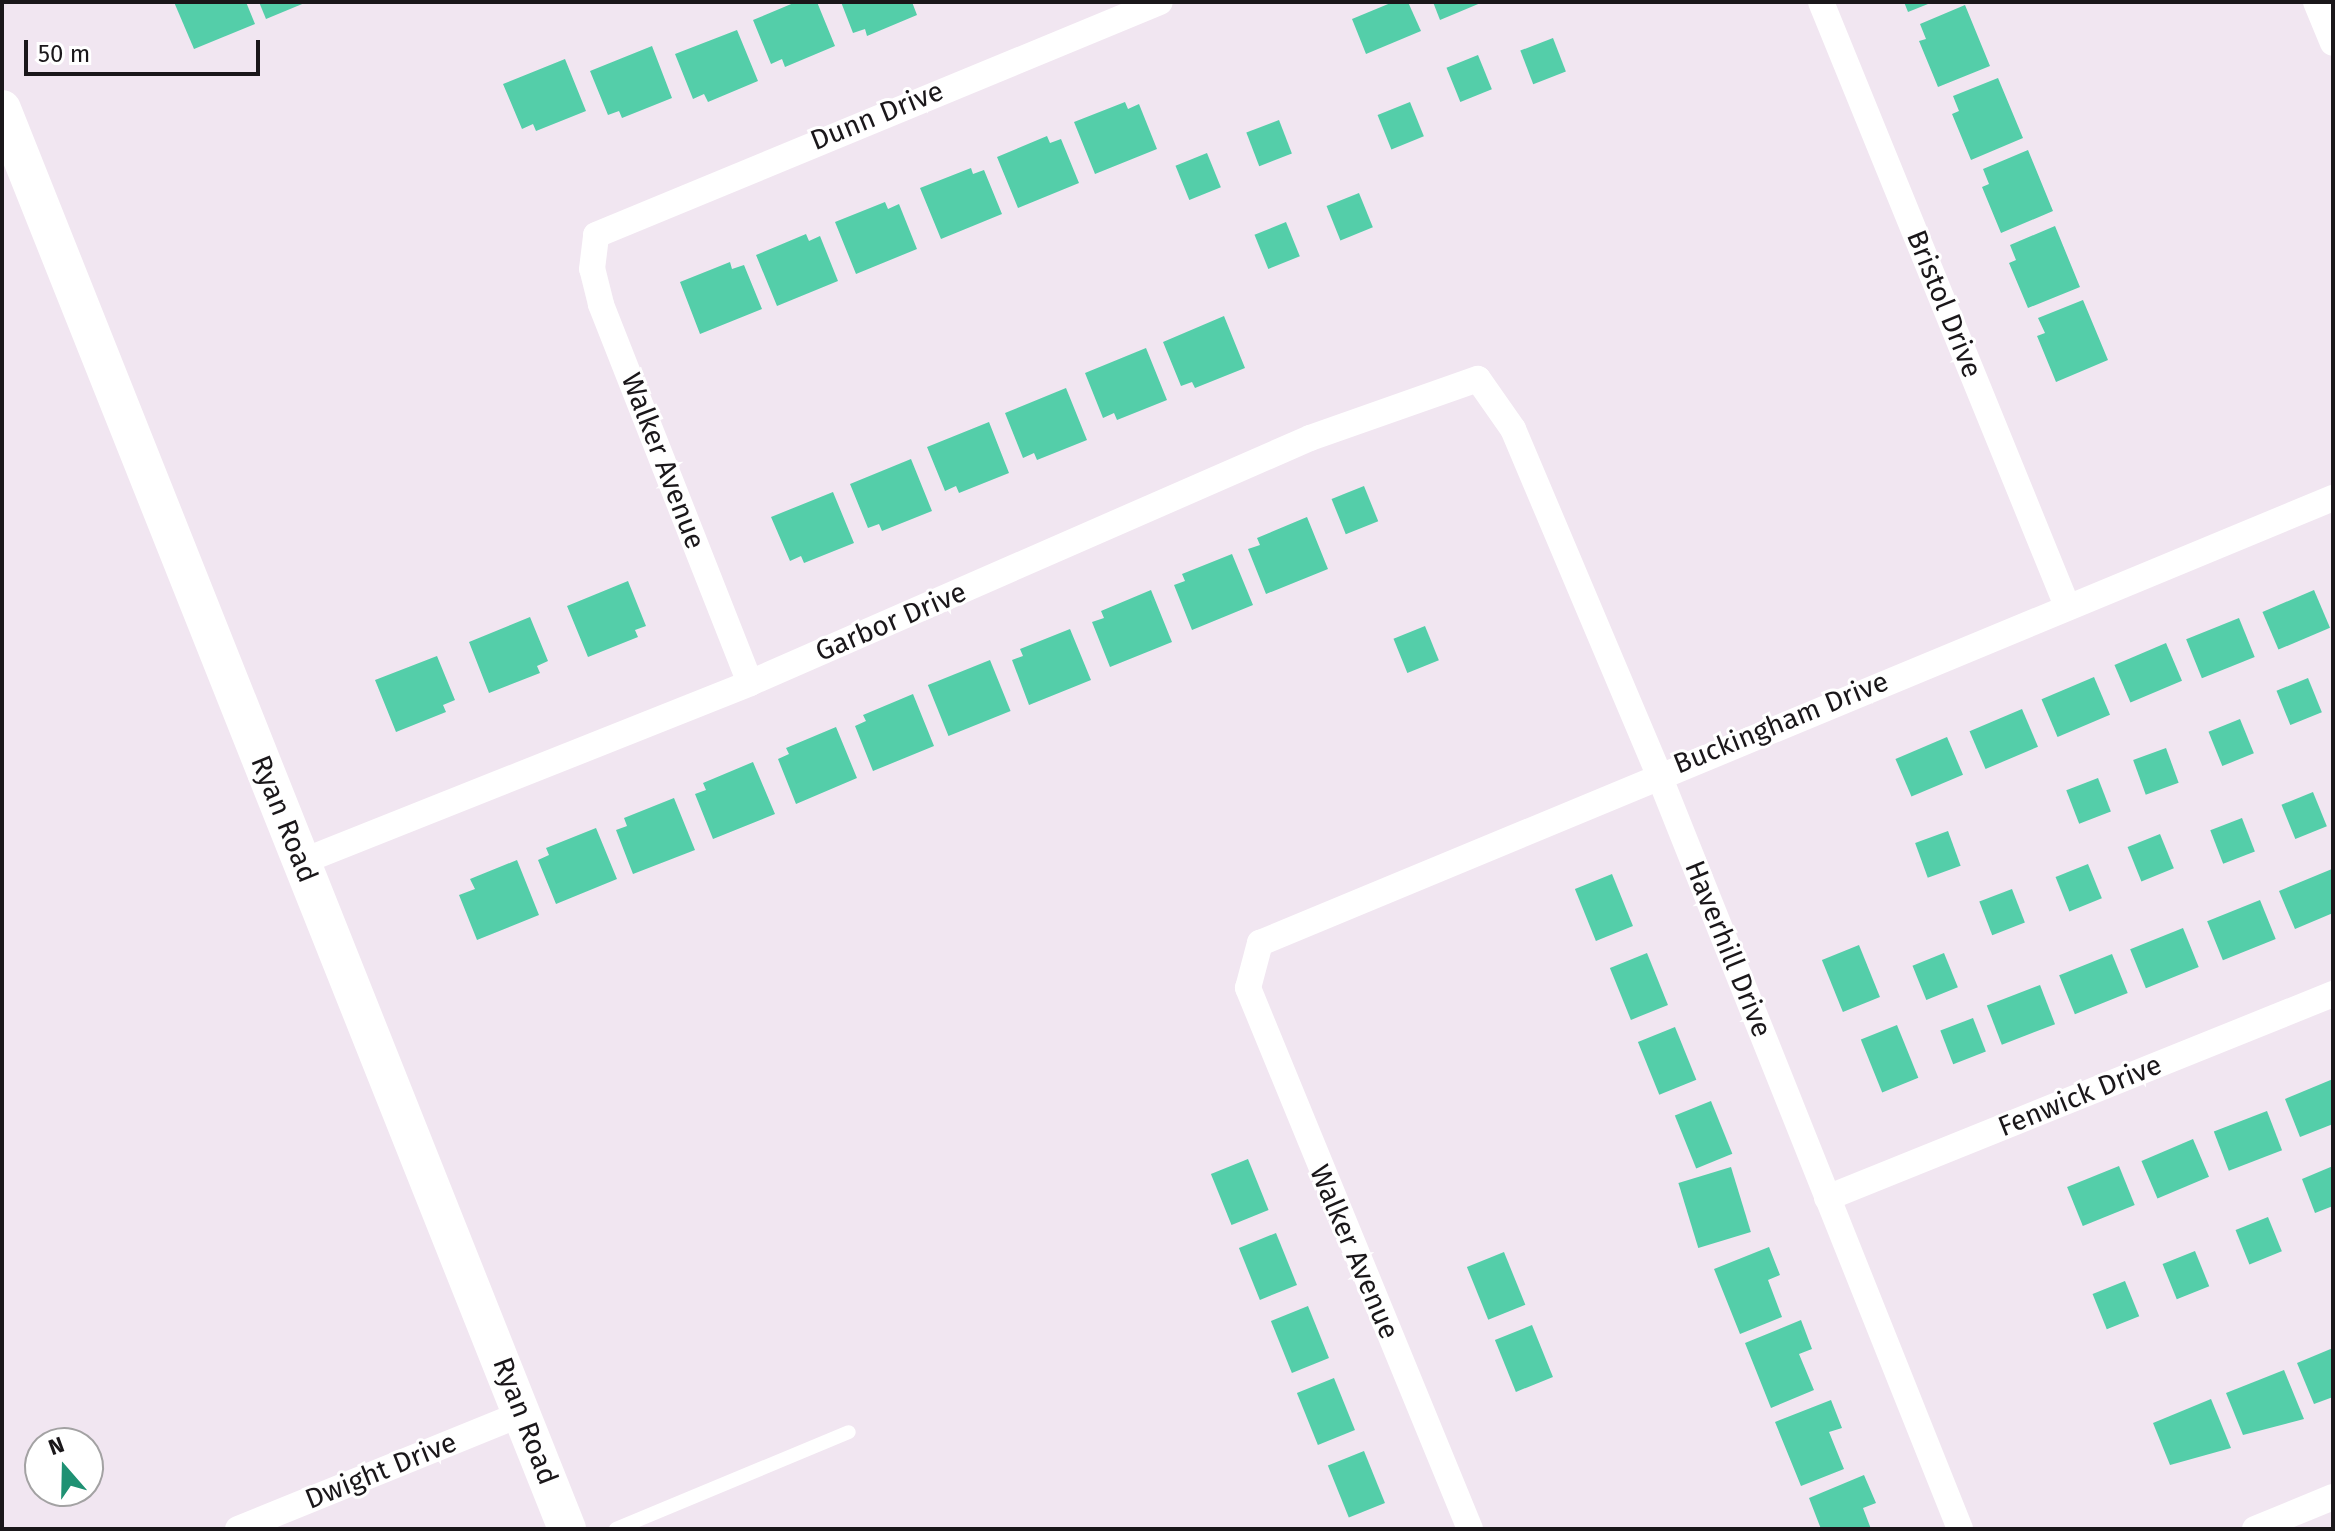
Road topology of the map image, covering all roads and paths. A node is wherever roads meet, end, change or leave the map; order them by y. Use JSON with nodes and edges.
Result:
{"nodes":[{"id":1,"x":1160,"y":2,"type":"edge"},
{"id":2,"x":1821,"y":2,"type":"edge"},
{"id":3,"x":2316,"y":2,"type":"edge"},
{"id":4,"x":2333,"y":43,"type":"edge"},
{"id":5,"x":2,"y":109,"type":"edge"},
{"id":6,"x":596,"y":235,"type":"joint"},
{"id":7,"x":1478,"y":379,"type":"joint"},
{"id":8,"x":2333,"y":498,"type":"edge"},
{"id":9,"x":2067,"y":606,"type":"junction"},
{"id":10,"x":750,"y":683,"type":"junction"},
{"id":11,"x":1658,"y":773,"type":"junction"},
{"id":12,"x":301,"y":862,"type":"junction"},
{"id":13,"x":1248,"y":971,"type":"joint"},
{"id":14,"x":2333,"y":994,"type":"edge"},
{"id":15,"x":1827,"y":1198,"type":"junction"},
{"id":16,"x":523,"y":1413,"type":"junction"},
{"id":17,"x":849,"y":1432,"type":"dead end"},
{"id":18,"x":2333,"y":1497,"type":"edge"},
{"id":19,"x":238,"y":1529,"type":"edge"},
{"id":20,"x":567,"y":1529,"type":"edge"},
{"id":21,"x":616,"y":1529,"type":"edge"},
{"id":22,"x":1470,"y":1529,"type":"edge"},
{"id":23,"x":1960,"y":1529,"type":"edge"},
{"id":24,"x":2255,"y":1529,"type":"edge"}],
"edges":[{"from":1,"to":6,"type":"street","name":"Dunn Drive"},
{"from":2,"to":9,"type":"street","name":"Bristol Drive"},
{"from":3,"to":4,"type":"street"},
{"from":5,"to":12,"type":"main road","name":"Ryan Road"},
{"from":6,"to":10,"type":"street","name":"Walker Avenue"},
{"from":7,"to":10,"type":"street","name":"Garbor Drive"},
{"from":7,"to":11,"type":"street","name":"Haverhill Drive"},
{"from":8,"to":9,"type":"street","name":"Buckingham Drive"},
{"from":9,"to":11,"type":"street","name":"Buckingham Drive"},
{"from":10,"to":12,"type":"street","name":"Garbor Drive"},
{"from":11,"to":13,"type":"street","name":"Buckingham Drive"},
{"from":11,"to":15,"type":"street","name":"Haverhill Drive"},
{"from":12,"to":16,"type":"main road","name":"Ryan Road"},
{"from":13,"to":22,"type":"street","name":"Walker Avenue"},
{"from":14,"to":15,"type":"street","name":"Fenwick Drive"},
{"from":15,"to":23,"type":"street","name":"Haverhill Drive"},
{"from":16,"to":19,"type":"street","name":"Dwight Drive"},
{"from":16,"to":20,"type":"main road","name":"Ryan Road"},
{"from":17,"to":21,"type":"lane"},
{"from":18,"to":24,"type":"street"}]}
